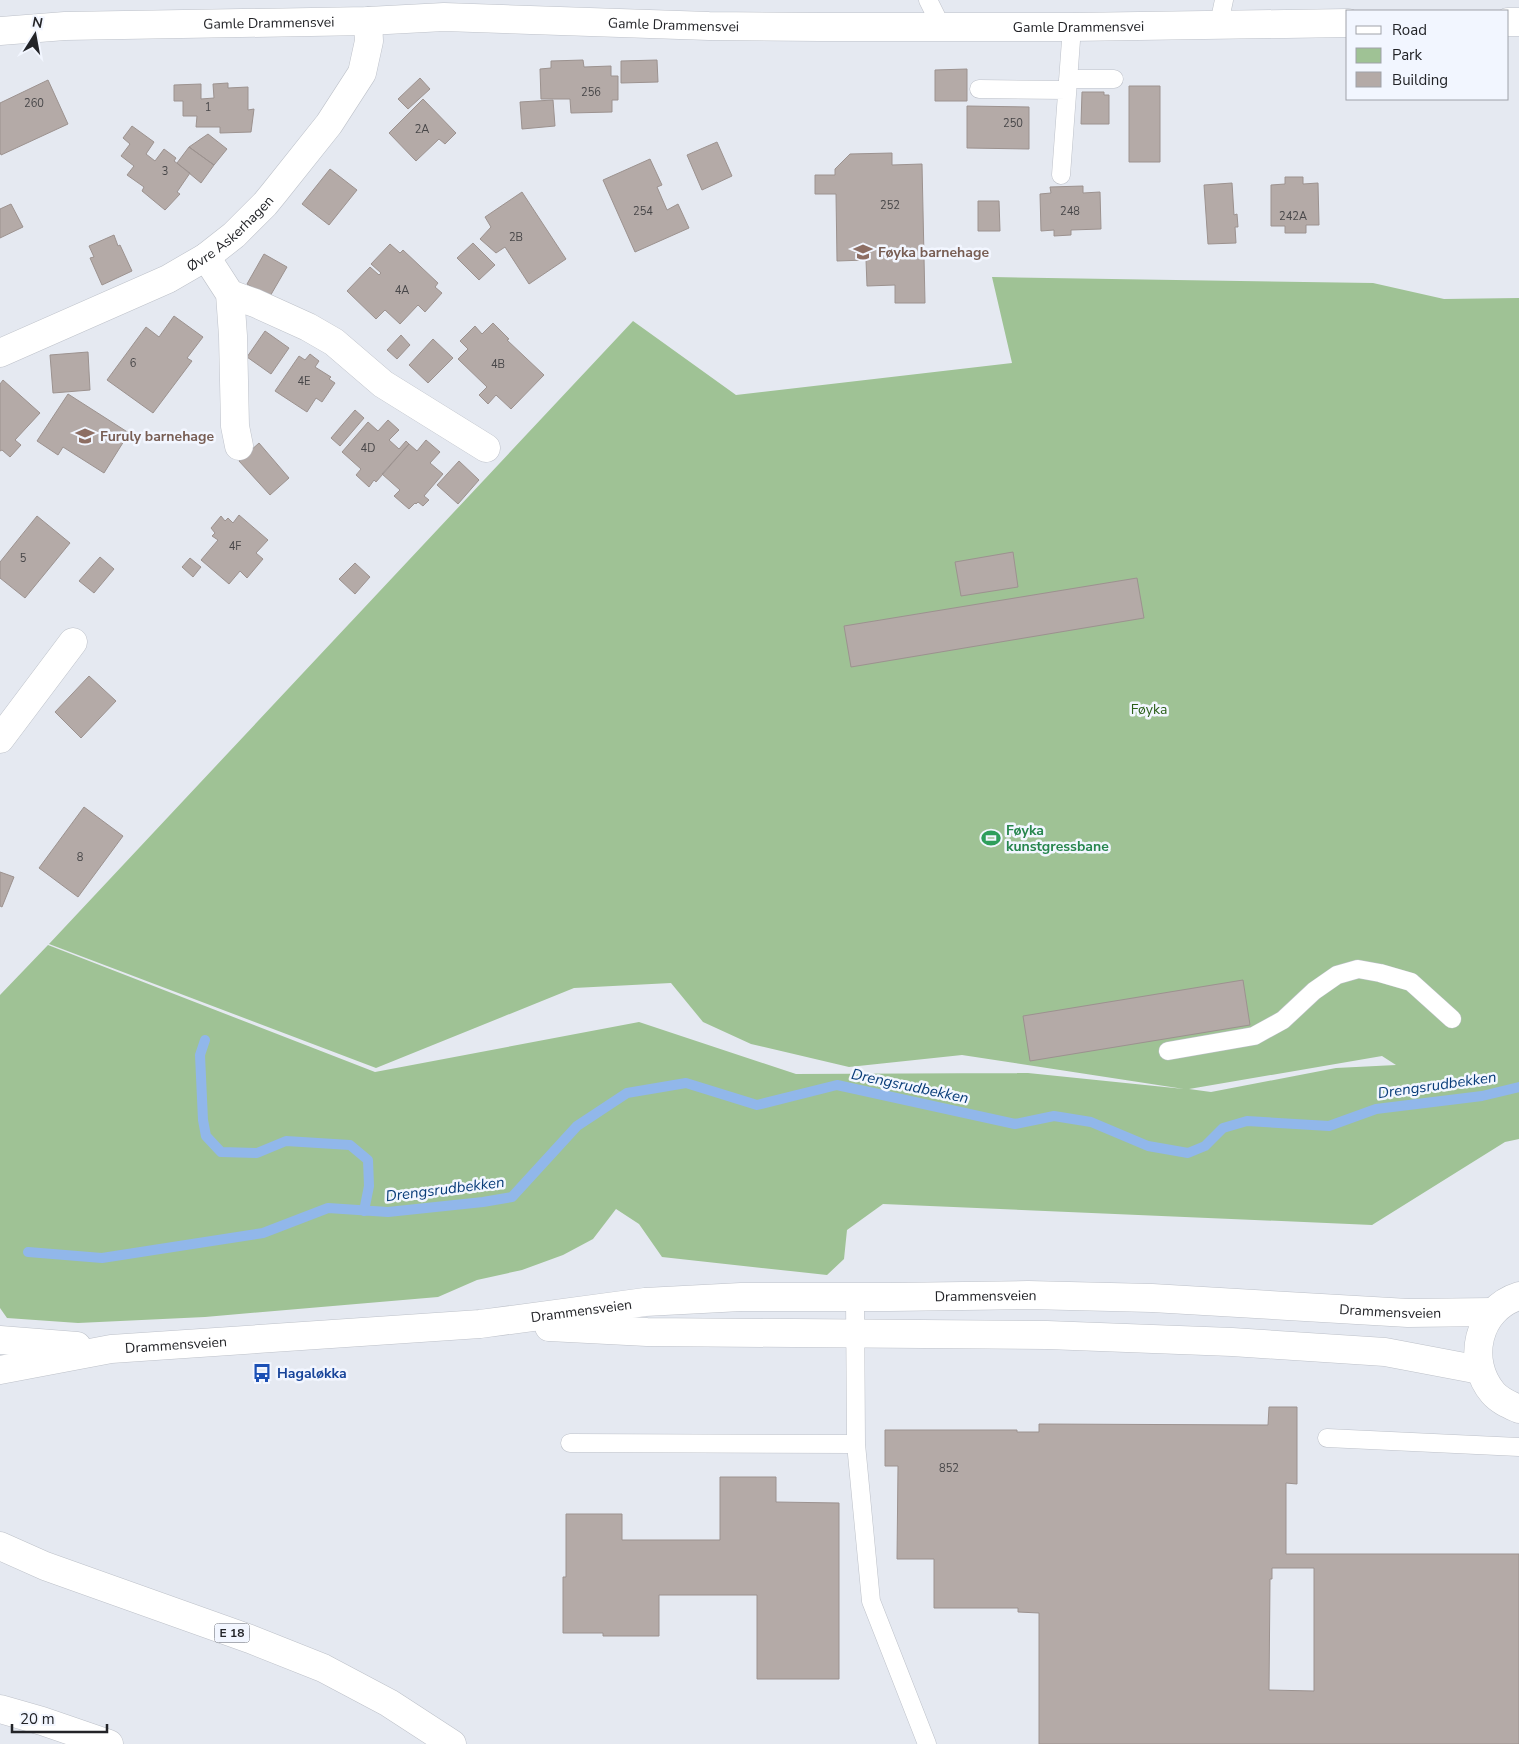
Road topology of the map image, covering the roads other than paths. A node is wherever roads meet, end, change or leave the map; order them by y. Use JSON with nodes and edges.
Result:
{"nodes":[{"id":1,"x":928,"y":0,"type":"edge"},
{"id":2,"x":441,"y":8,"type":"edge"},
{"id":3,"x":1222,"y":12,"type":"edge"},
{"id":4,"x":368,"y":21,"type":"junction"},
{"id":5,"x":1346,"y":23,"type":"edge"},
{"id":6,"x":941,"y":26,"type":"junction"},
{"id":7,"x":1072,"y":27,"type":"junction"},
{"id":8,"x":0,"y":31,"type":"edge"},
{"id":9,"x":1114,"y":79,"type":"dead end"},
{"id":10,"x":1068,"y":84,"type":"junction"},
{"id":11,"x":979,"y":89,"type":"dead end"},
{"id":12,"x":1061,"y":175,"type":"dead end"},
{"id":13,"x":206,"y":257,"type":"junction"},
{"id":14,"x":230,"y":294,"type":"junction"},
{"id":15,"x":0,"y":353,"type":"edge"},
{"id":16,"x":239,"y":446,"type":"dead end"},
{"id":17,"x":486,"y":448,"type":"dead end"},
{"id":18,"x":74,"y":642,"type":"dead end"},
{"id":19,"x":0,"y":739,"type":"edge"},
{"id":20,"x":1452,"y":1019,"type":"dead end"},
{"id":21,"x":1168,"y":1051,"type":"dead end"},
{"id":22,"x":854,"y":1296,"type":"junction"},
{"id":23,"x":1519,"y":1296,"type":"edge"},
{"id":24,"x":1493,"y":1312,"type":"junction"},
{"id":25,"x":480,"y":1324,"type":"junction"},
{"id":26,"x":854,"y":1333,"type":"junction"},
{"id":27,"x":0,"y":1340,"type":"edge"},
{"id":28,"x":111,"y":1349,"type":"junction"},
{"id":29,"x":0,"y":1370,"type":"edge"},
{"id":30,"x":1480,"y":1370,"type":"junction"},
{"id":31,"x":1519,"y":1410,"type":"edge"},
{"id":32,"x":1327,"y":1438,"type":"dead end"},
{"id":33,"x":570,"y":1443,"type":"dead end"},
{"id":34,"x":856,"y":1444,"type":"junction"},
{"id":35,"x":1519,"y":1447,"type":"edge"},
{"id":36,"x":0,"y":1546,"type":"edge"},
{"id":37,"x":0,"y":1709,"type":"edge"},
{"id":38,"x":109,"y":1744,"type":"edge"},
{"id":39,"x":452,"y":1744,"type":"edge"},
{"id":40,"x":927,"y":1744,"type":"edge"}],
"edges":[{"from":1,"to":6,"type":"lane"},
{"from":2,"to":4,"type":"main road","name":"Gamle Drammensvei"},
{"from":2,"to":6,"type":"main road","name":"Gamle Drammensvei"},
{"from":3,"to":5,"type":"main road","name":"Gamle Drammensvei"},
{"from":3,"to":7,"type":"main road","name":"Gamle Drammensvei"},
{"from":4,"to":8,"type":"main road","name":"Gamle Drammensvei"},
{"from":4,"to":13,"type":"main road","name":"Øvre Askerhagen"},
{"from":6,"to":7,"type":"main road","name":"Gamle Drammensvei"},
{"from":7,"to":10,"type":"lane"},
{"from":9,"to":10,"type":"lane"},
{"from":10,"to":11,"type":"lane"},
{"from":10,"to":12,"type":"lane"},
{"from":13,"to":14,"type":"main road"},
{"from":13,"to":15,"type":"main road","name":"Øvre Askerhagen"},
{"from":14,"to":16,"type":"main road"},
{"from":14,"to":17,"type":"main road"},
{"from":18,"to":19,"type":"main road"},
{"from":20,"to":21,"type":"lane"},
{"from":22,"to":24,"type":"main road","name":"Drammensveien"},
{"from":22,"to":25,"type":"main road","name":"Drammensveien"},
{"from":22,"to":26,"type":"lane"},
{"from":23,"to":24,"type":"main road"},
{"from":24,"to":30,"type":"main road"},
{"from":25,"to":26,"type":"main road","name":"Drammensveien"},
{"from":25,"to":28,"type":"main road","name":"Drammensveien"},
{"from":26,"to":30,"type":"main road","name":"Drammensveien"},
{"from":26,"to":34,"type":"lane"},
{"from":27,"to":28,"type":"main road","name":"Drammensveien"},
{"from":28,"to":29,"type":"main road","name":"Drammensveien"},
{"from":30,"to":31,"type":"main road"},
{"from":32,"to":35,"type":"lane"},
{"from":33,"to":34,"type":"lane"},
{"from":34,"to":40,"type":"lane"},
{"from":36,"to":39,"type":"main road","number":"E 18"},
{"from":37,"to":38,"type":"main road"}]}
